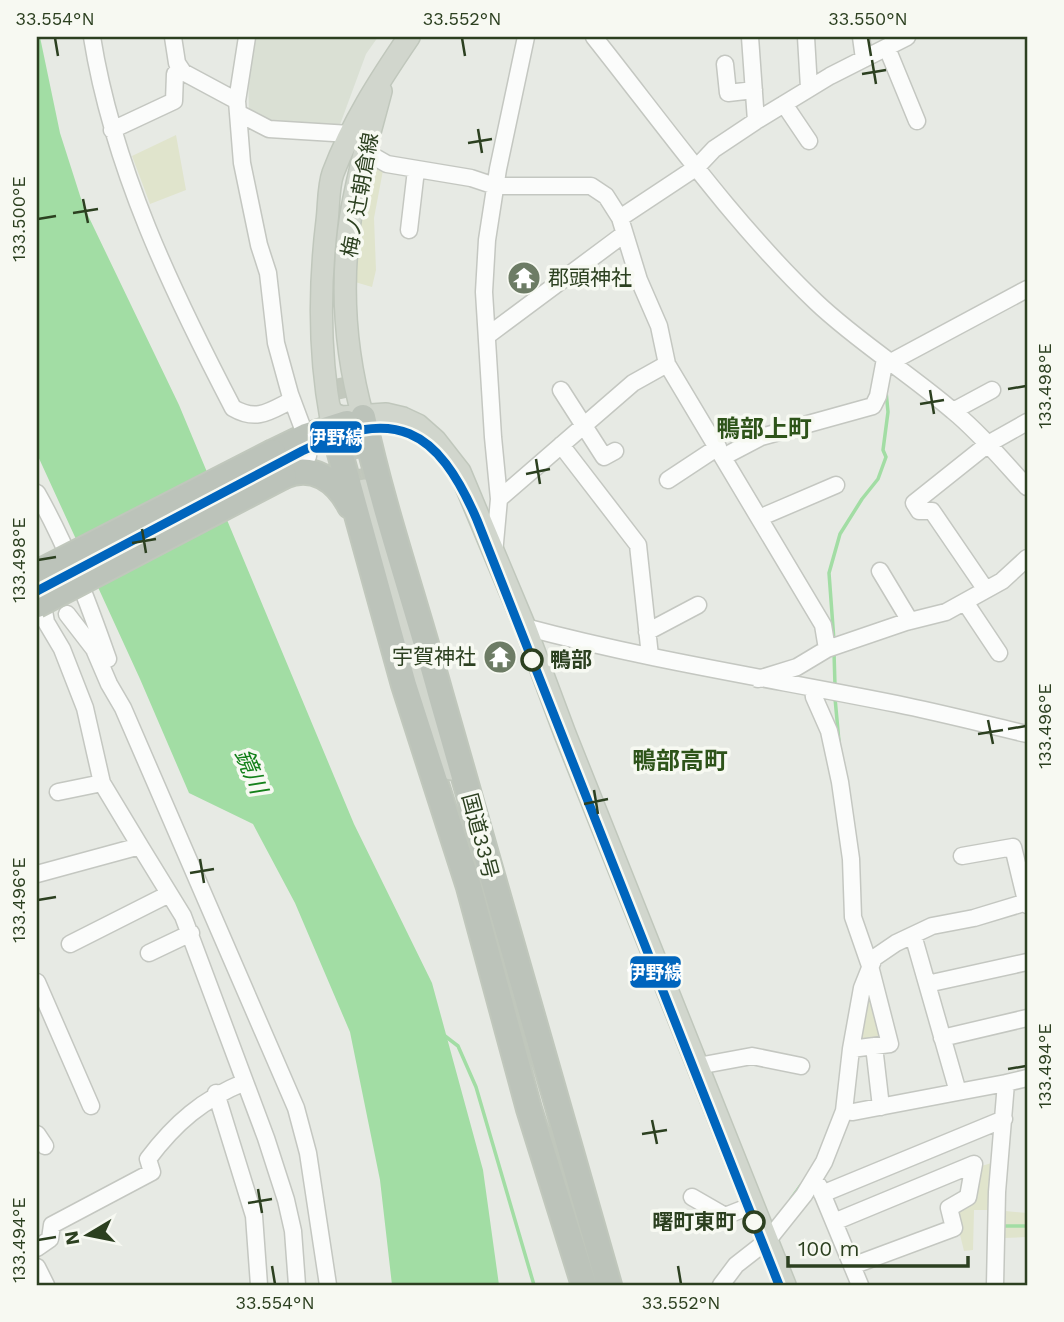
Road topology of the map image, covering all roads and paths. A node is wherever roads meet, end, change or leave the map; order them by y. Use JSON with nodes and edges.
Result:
{"nodes":[{"id":1,"x":92,"y":37,"type":"edge"},
{"id":2,"x":173,"y":37,"type":"edge"},
{"id":3,"x":247,"y":37,"type":"edge"},
{"id":4,"x":409,"y":37,"type":"edge"},
{"id":5,"x":526,"y":37,"type":"edge"},
{"id":6,"x":596,"y":37,"type":"edge"},
{"id":7,"x":750,"y":37,"type":"edge"},
{"id":8,"x":806,"y":37,"type":"edge"},
{"id":9,"x":860,"y":37,"type":"edge"},
{"id":10,"x":907,"y":37,"type":"edge"},
{"id":11,"x":887,"y":48,"type":"junction"},
{"id":12,"x":864,"y":59,"type":"junction"},
{"id":13,"x":724,"y":64,"type":"dead end"},
{"id":14,"x":181,"y":69,"type":"junction"},
{"id":15,"x":809,"y":88,"type":"junction"},
{"id":16,"x":754,"y":90,"type":"junction"},
{"id":17,"x":784,"y":104,"type":"junction"},
{"id":18,"x":238,"y":107,"type":"junction"},
{"id":19,"x":367,"y":116,"type":"junction"},
{"id":20,"x":757,"y":121,"type":"junction"},
{"id":21,"x":917,"y":121,"type":"dead end"},
{"id":22,"x":112,"y":130,"type":"junction"},
{"id":23,"x":350,"y":134,"type":"junction"},
{"id":24,"x":809,"y":141,"type":"dead end"},
{"id":25,"x":366,"y":152,"type":"junction"},
{"id":26,"x":697,"y":167,"type":"junction"},
{"id":27,"x":416,"y":170,"type":"junction"},
{"id":28,"x":495,"y":186,"type":"junction"},
{"id":29,"x":622,"y":226,"type":"junction"},
{"id":30,"x":409,"y":230,"type":"dead end"},
{"id":31,"x":1027,"y":289,"type":"edge"},
{"id":32,"x":487,"y":336,"type":"junction"},
{"id":33,"x":887,"y":361,"type":"junction"},
{"id":34,"x":667,"y":364,"type":"junction"},
{"id":35,"x":339,"y":378,"type":"tunnel mouth"},
{"id":36,"x":561,"y":390,"type":"dead end"},
{"id":37,"x":992,"y":390,"type":"dead end"},
{"id":38,"x":292,"y":400,"type":"junction"},
{"id":39,"x":953,"y":411,"type":"junction"},
{"id":40,"x":363,"y":417,"type":"junction"},
{"id":41,"x":1027,"y":422,"type":"edge"},
{"id":42,"x":332,"y":423,"type":"junction"},
{"id":43,"x":583,"y":425,"type":"junction"},
{"id":44,"x":306,"y":436,"type":"junction"},
{"id":45,"x":561,"y":444,"type":"junction"},
{"id":46,"x":988,"y":444,"type":"junction"},
{"id":47,"x":615,"y":451,"type":"dead end"},
{"id":48,"x":721,"y":452,"type":"junction"},
{"id":49,"x":295,"y":471,"type":"junction"},
{"id":50,"x":668,"y":480,"type":"dead end"},
{"id":51,"x":836,"y":485,"type":"dead end"},
{"id":52,"x":1027,"y":487,"type":"edge"},
{"id":53,"x":364,"y":490,"type":"tunnel mouth"},
{"id":54,"x":37,"y":493,"type":"edge"},
{"id":55,"x":499,"y":499,"type":"junction"},
{"id":56,"x":759,"y":518,"type":"junction"},
{"id":57,"x":360,"y":525,"type":"junction"},
{"id":58,"x":494,"y":554,"type":"junction"},
{"id":59,"x":1027,"y":558,"type":"edge"},
{"id":60,"x":880,"y":571,"type":"dead end"},
{"id":61,"x":37,"y":573,"type":"edge"},
{"id":62,"x":986,"y":590,"type":"junction"},
{"id":63,"x":965,"y":602,"type":"junction"},
{"id":64,"x":37,"y":605,"type":"edge"},
{"id":65,"x":698,"y":605,"type":"dead end"},
{"id":66,"x":67,"y":614,"type":"dead end"},
{"id":67,"x":910,"y":621,"type":"junction"},
{"id":68,"x":525,"y":627,"type":"junction"},
{"id":69,"x":648,"y":632,"type":"junction"},
{"id":70,"x":832,"y":647,"type":"junction"},
{"id":71,"x":999,"y":653,"type":"dead end"},
{"id":72,"x":650,"y":656,"type":"junction"},
{"id":73,"x":758,"y":679,"type":"junction"},
{"id":74,"x":813,"y":689,"type":"junction"},
{"id":75,"x":123,"y":708,"type":"junction"},
{"id":76,"x":1027,"y":734,"type":"edge"},
{"id":77,"x":102,"y":783,"type":"junction"},
{"id":78,"x":58,"y":792,"type":"dead end"},
{"id":79,"x":140,"y":846,"type":"junction"},
{"id":80,"x":962,"y":856,"type":"dead end"},
{"id":81,"x":37,"y":874,"type":"edge"},
{"id":82,"x":480,"y":883,"type":"junction"},
{"id":83,"x":169,"y":894,"type":"junction"},
{"id":84,"x":1027,"y":903,"type":"edge"},
{"id":85,"x":191,"y":933,"type":"junction"},
{"id":86,"x":913,"y":935,"type":"junction"},
{"id":87,"x":70,"y":944,"type":"dead end"},
{"id":88,"x":149,"y":953,"type":"dead end"},
{"id":89,"x":1027,"y":962,"type":"edge"},
{"id":90,"x":870,"y":965,"type":"junction"},
{"id":91,"x":37,"y":982,"type":"edge"},
{"id":92,"x":927,"y":984,"type":"junction"},
{"id":93,"x":43,"y":1013,"type":"edge"},
{"id":94,"x":1027,"y":1018,"type":"edge"},
{"id":95,"x":943,"y":1038,"type":"junction"},
{"id":96,"x":874,"y":1046,"type":"junction"},
{"id":97,"x":851,"y":1049,"type":"junction"},
{"id":98,"x":698,"y":1066,"type":"junction"},
{"id":99,"x":801,"y":1066,"type":"dead end"},
{"id":100,"x":1027,"y":1078,"type":"edge"},
{"id":101,"x":244,"y":1082,"type":"junction"},
{"id":102,"x":1006,"y":1083,"type":"junction"},
{"id":103,"x":958,"y":1092,"type":"junction"},
{"id":104,"x":216,"y":1093,"type":"junction"},
{"id":105,"x":91,"y":1106,"type":"dead end"},
{"id":106,"x":881,"y":1107,"type":"junction"},
{"id":107,"x":844,"y":1111,"type":"junction"},
{"id":108,"x":1004,"y":1119,"type":"junction"},
{"id":109,"x":1000,"y":1156,"type":"junction"},
{"id":110,"x":974,"y":1164,"type":"junction"},
{"id":111,"x":815,"y":1178,"type":"junction"},
{"id":112,"x":822,"y":1194,"type":"junction"},
{"id":113,"x":692,"y":1197,"type":"dead end"},
{"id":114,"x":754,"y":1205,"type":"junction"},
{"id":115,"x":834,"y":1222,"type":"junction"},
{"id":116,"x":768,"y":1240,"type":"junction"},
{"id":117,"x":37,"y":1248,"type":"edge"},
{"id":118,"x":852,"y":1266,"type":"junction"},
{"id":119,"x":37,"y":1267,"type":"edge"},
{"id":120,"x":46,"y":1285,"type":"edge"},
{"id":121,"x":259,"y":1285,"type":"edge"},
{"id":122,"x":297,"y":1285,"type":"edge"},
{"id":123,"x":328,"y":1285,"type":"edge"},
{"id":124,"x":584,"y":1285,"type":"edge"},
{"id":125,"x":609,"y":1285,"type":"edge"},
{"id":126,"x":720,"y":1285,"type":"edge"},
{"id":127,"x":785,"y":1285,"type":"edge"},
{"id":128,"x":860,"y":1285,"type":"edge"},
{"id":129,"x":995,"y":1285,"type":"edge"}],
"edges":[{"from":1,"to":22,"type":"street"},
{"from":2,"to":14,"type":"street"},
{"from":3,"to":18,"type":"street"},
{"from":4,"to":19,"type":"main road","name":"梅ノ辻朝倉線"},
{"from":5,"to":28,"type":"street"},
{"from":6,"to":26,"type":"street"},
{"from":7,"to":16,"type":"street"},
{"from":8,"to":15,"type":"street"},
{"from":9,"to":12,"type":"street"},
{"from":10,"to":11,"type":"street"},
{"from":11,"to":12,"type":"street"},
{"from":11,"to":21,"type":"street"},
{"from":12,"to":15,"type":"street"},
{"from":13,"to":16,"type":"street"},
{"from":14,"to":18,"type":"street"},
{"from":14,"to":22,"type":"street"},
{"from":15,"to":17,"type":"street"},
{"from":16,"to":20,"type":"street"},
{"from":17,"to":20,"type":"street"},
{"from":17,"to":24,"type":"street"},
{"from":18,"to":23,"type":"street"},
{"from":18,"to":38,"type":"street"},
{"from":19,"to":23,"type":"main road","name":"梅ノ辻朝倉線"},
{"from":19,"to":25,"type":"main road","name":"梅ノ辻朝倉線"},
{"from":19,"to":35,"type":"main road"},
{"from":20,"to":26,"type":"street"},
{"from":22,"to":38,"type":"street"},
{"from":23,"to":42,"type":"main road","name":"梅ノ辻朝倉線"},
{"from":25,"to":27,"type":"street"},
{"from":25,"to":40,"type":"main road","name":"梅ノ辻朝倉線"},
{"from":26,"to":29,"type":"street"},
{"from":26,"to":33,"type":"street"},
{"from":27,"to":28,"type":"street"},
{"from":27,"to":30,"type":"street"},
{"from":28,"to":29,"type":"street"},
{"from":28,"to":32,"type":"street"},
{"from":29,"to":32,"type":"street"},
{"from":29,"to":34,"type":"street"},
{"from":31,"to":33,"type":"street"},
{"from":32,"to":55,"type":"street"},
{"from":33,"to":39,"type":"street"},
{"from":33,"to":48,"type":"street"},
{"from":34,"to":43,"type":"street"},
{"from":34,"to":48,"type":"street"},
{"from":36,"to":43,"type":"street"},
{"from":37,"to":39,"type":"street"},
{"from":38,"to":44,"type":"street"},
{"from":39,"to":46,"type":"street"},
{"from":40,"to":42,"type":"highway"},
{"from":40,"to":58,"type":"main road"},
{"from":40,"to":82,"type":"highway","name":"国道33号"},
{"from":41,"to":46,"type":"street"},
{"from":42,"to":44,"type":"highway"},
{"from":42,"to":49,"type":"highway"},
{"from":42,"to":57,"type":"highway","name":"国道33号"},
{"from":43,"to":45,"type":"street"},
{"from":43,"to":47,"type":"street"},
{"from":44,"to":49,"type":"street"},
{"from":44,"to":61,"type":"highway","bridge":true},
{"from":45,"to":55,"type":"street"},
{"from":45,"to":69,"type":"street"},
{"from":46,"to":52,"type":"street"},
{"from":46,"to":62,"type":"street"},
{"from":48,"to":50,"type":"street"},
{"from":48,"to":56,"type":"street"},
{"from":49,"to":57,"type":"highway","name":"国道33号"},
{"from":49,"to":64,"type":"highway","bridge":true},
{"from":51,"to":56,"type":"street"},
{"from":53,"to":82,"type":"main road"},
{"from":54,"to":75,"type":"street"},
{"from":55,"to":58,"type":"street"},
{"from":56,"to":70,"type":"street"},
{"from":57,"to":82,"type":"highway","name":"国道33号"},
{"from":58,"to":68,"type":"main road"},
{"from":59,"to":62,"type":"street"},
{"from":60,"to":67,"type":"street"},
{"from":61,"to":77,"type":"street"},
{"from":62,"to":63,"type":"street"},
{"from":63,"to":67,"type":"street"},
{"from":63,"to":71,"type":"street"},
{"from":65,"to":69,"type":"street"},
{"from":66,"to":75,"type":"street"},
{"from":67,"to":70,"type":"street"},
{"from":68,"to":72,"type":"street"},
{"from":68,"to":98,"type":"main road"},
{"from":69,"to":72,"type":"street"},
{"from":70,"to":73,"type":"street"},
{"from":72,"to":73,"type":"street"},
{"from":73,"to":74,"type":"street"},
{"from":74,"to":76,"type":"street"},
{"from":74,"to":90,"type":"street"},
{"from":75,"to":123,"type":"street"},
{"from":77,"to":78,"type":"street"},
{"from":77,"to":79,"type":"street"},
{"from":79,"to":81,"type":"street"},
{"from":79,"to":83,"type":"street"},
{"from":80,"to":84,"type":"street"},
{"from":82,"to":124,"type":"highway","name":"国道33号"},
{"from":82,"to":125,"type":"highway","name":"国道33号"},
{"from":83,"to":85,"type":"street"},
{"from":83,"to":87,"type":"street"},
{"from":84,"to":86,"type":"street"},
{"from":85,"to":88,"type":"street"},
{"from":85,"to":101,"type":"street"},
{"from":86,"to":90,"type":"street"},
{"from":86,"to":92,"type":"street"},
{"from":89,"to":92,"type":"street"},
{"from":90,"to":96,"type":"street"},
{"from":90,"to":97,"type":"street"},
{"from":91,"to":93,"type":"street"},
{"from":92,"to":95,"type":"street"},
{"from":93,"to":105,"type":"street"},
{"from":94,"to":95,"type":"street"},
{"from":95,"to":103,"type":"street"},
{"from":96,"to":97,"type":"street"},
{"from":96,"to":106,"type":"street"},
{"from":97,"to":107,"type":"street"},
{"from":98,"to":99,"type":"street"},
{"from":98,"to":114,"type":"main road"},
{"from":100,"to":102,"type":"street"},
{"from":101,"to":104,"type":"street"},
{"from":101,"to":122,"type":"street"},
{"from":102,"to":103,"type":"street"},
{"from":102,"to":108,"type":"street"},
{"from":103,"to":106,"type":"street"},
{"from":104,"to":117,"type":"street"},
{"from":104,"to":121,"type":"street"},
{"from":106,"to":107,"type":"street"},
{"from":107,"to":111,"type":"street"},
{"from":108,"to":109,"type":"street"},
{"from":108,"to":112,"type":"street"},
{"from":109,"to":110,"type":"street"},
{"from":109,"to":129,"type":"street"},
{"from":110,"to":115,"type":"street"},
{"from":110,"to":118,"type":"street"},
{"from":111,"to":112,"type":"street"},
{"from":111,"to":116,"type":"street"},
{"from":112,"to":115,"type":"street"},
{"from":113,"to":114,"type":"street"},
{"from":114,"to":116,"type":"main road"},
{"from":115,"to":118,"type":"street"},
{"from":116,"to":126,"type":"street"},
{"from":116,"to":127,"type":"main road"},
{"from":118,"to":128,"type":"street"},
{"from":119,"to":120,"type":"street"}]}
